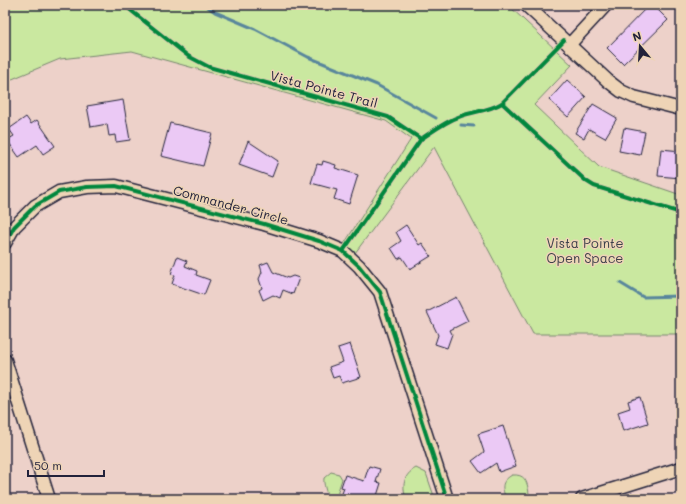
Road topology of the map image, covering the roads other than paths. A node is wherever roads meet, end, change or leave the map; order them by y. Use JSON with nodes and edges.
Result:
{"nodes":[{"id":1,"x":526,"y":5,"type":"edge"},
{"id":2,"x":606,"y":5,"type":"edge"},
{"id":3,"x":569,"y":45,"type":"junction"},
{"id":4,"x":681,"y":109,"type":"edge"},
{"id":5,"x":5,"y":242,"type":"edge"},
{"id":6,"x":5,"y":360,"type":"edge"},
{"id":7,"x":681,"y":468,"type":"edge"},
{"id":8,"x":49,"y":499,"type":"edge"},
{"id":9,"x":447,"y":499,"type":"edge"},
{"id":10,"x":582,"y":499,"type":"edge"}],
"edges":[{"from":1,"to":3,"type":"street"},
{"from":2,"to":3,"type":"street"},
{"from":3,"to":4,"type":"street"},
{"from":5,"to":9,"type":"street","name":"Commander Circle"},
{"from":6,"to":8,"type":"street"},
{"from":7,"to":10,"type":"street"}]}
